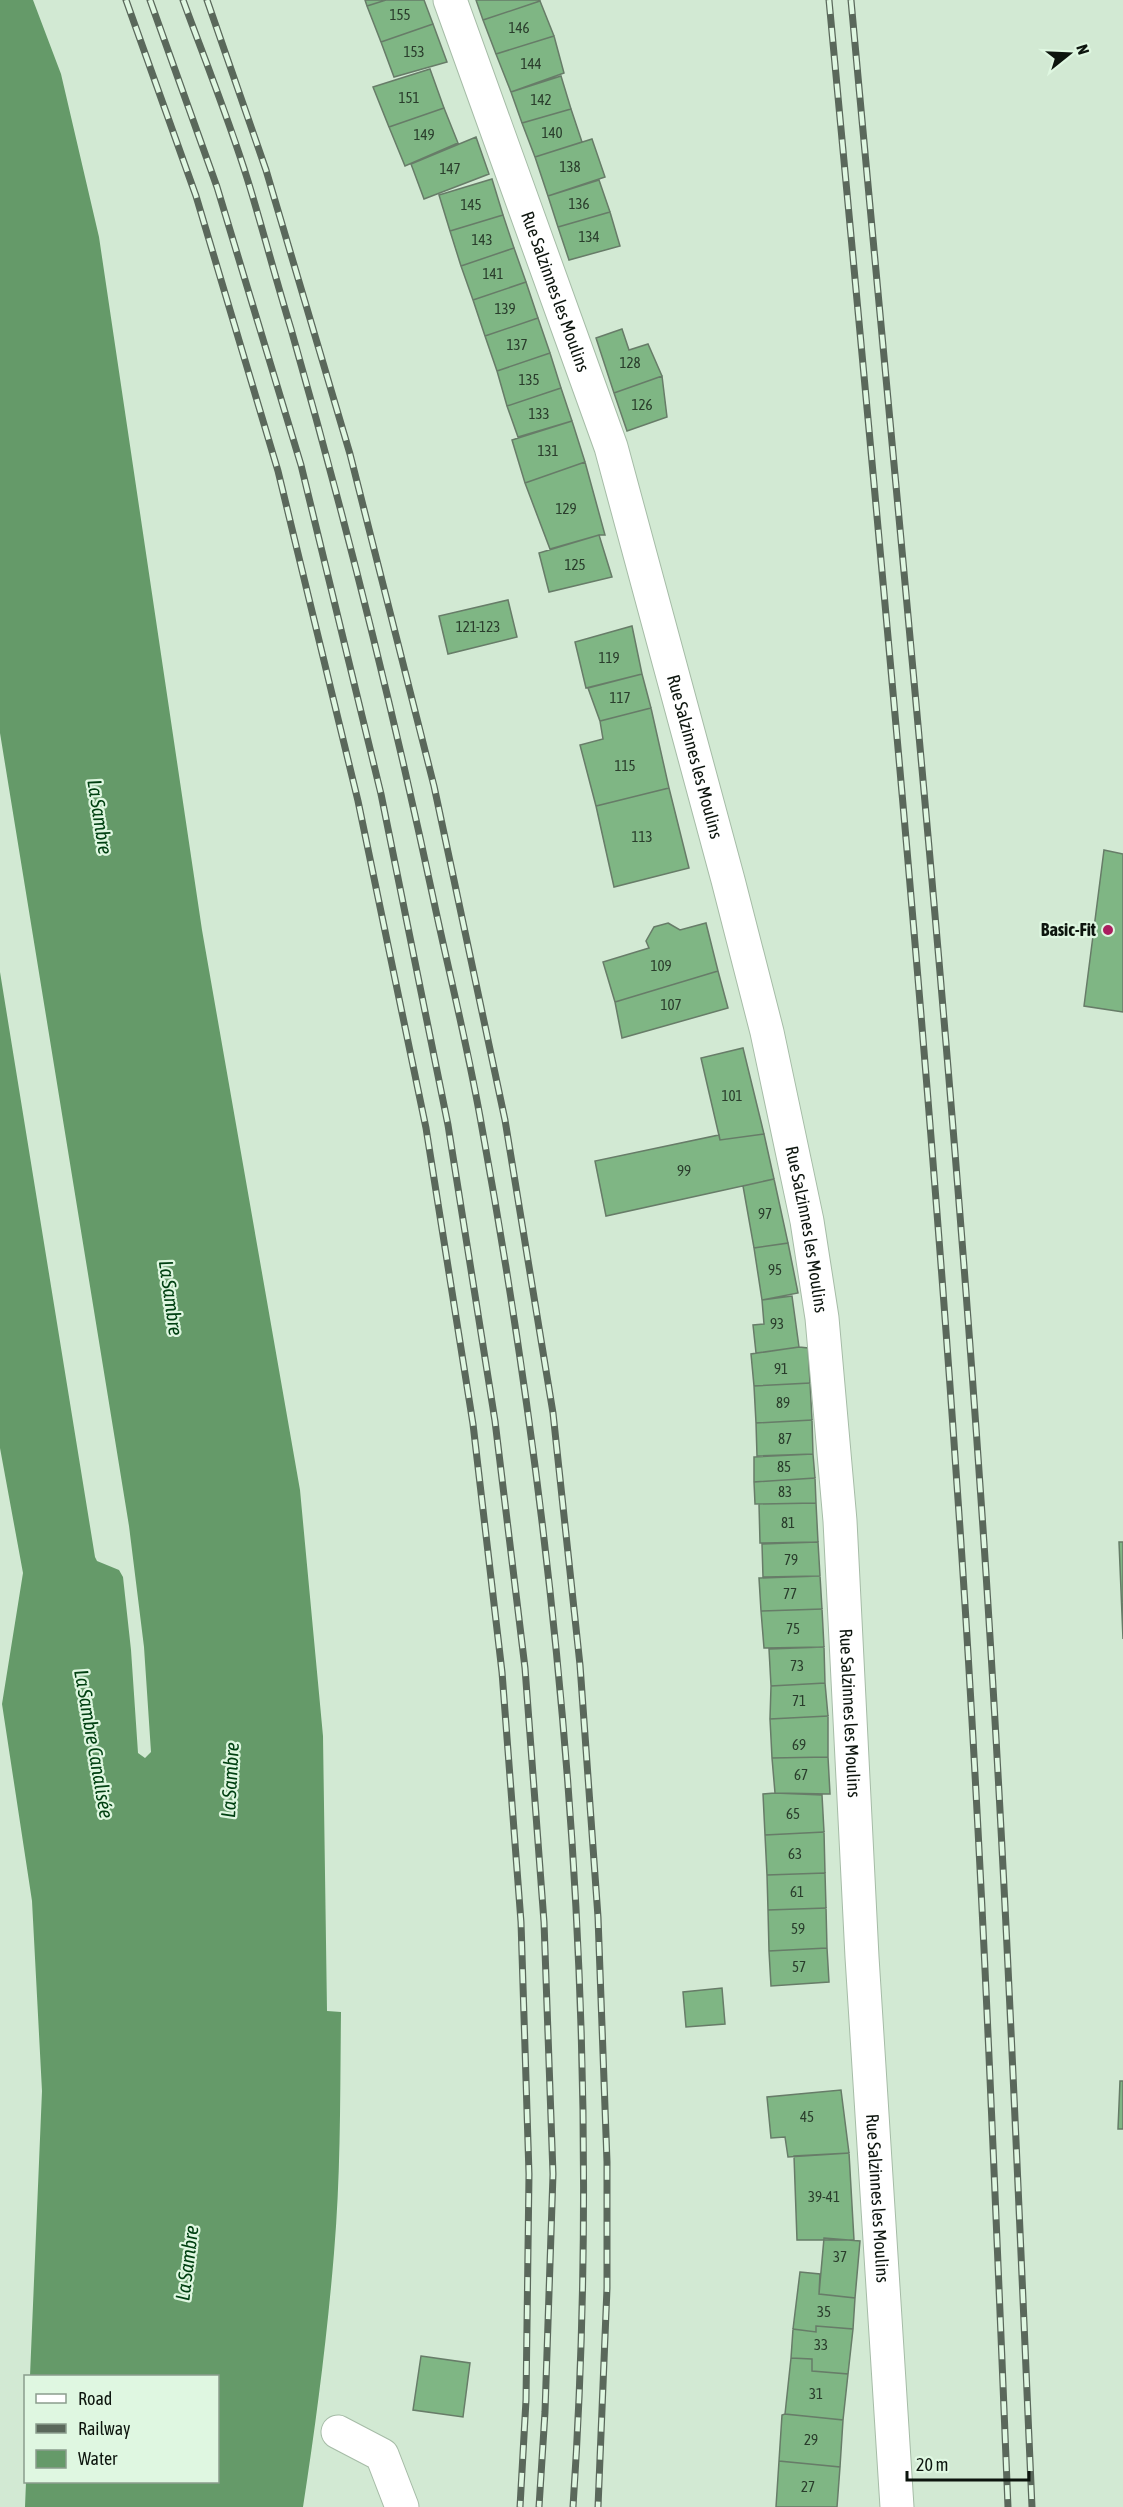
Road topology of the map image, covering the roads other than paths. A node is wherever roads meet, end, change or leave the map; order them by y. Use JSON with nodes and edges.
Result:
{"nodes":[{"id":1,"x":450,"y":0,"type":"edge"},
{"id":2,"x":338,"y":2432,"type":"dead end"},
{"id":3,"x":402,"y":2507,"type":"edge"},
{"id":4,"x":897,"y":2507,"type":"edge"}],
"edges":[{"from":1,"to":4,"type":"street","name":"Rue Salzinnes les Moulins"},
{"from":2,"to":3,"type":"street"}]}
